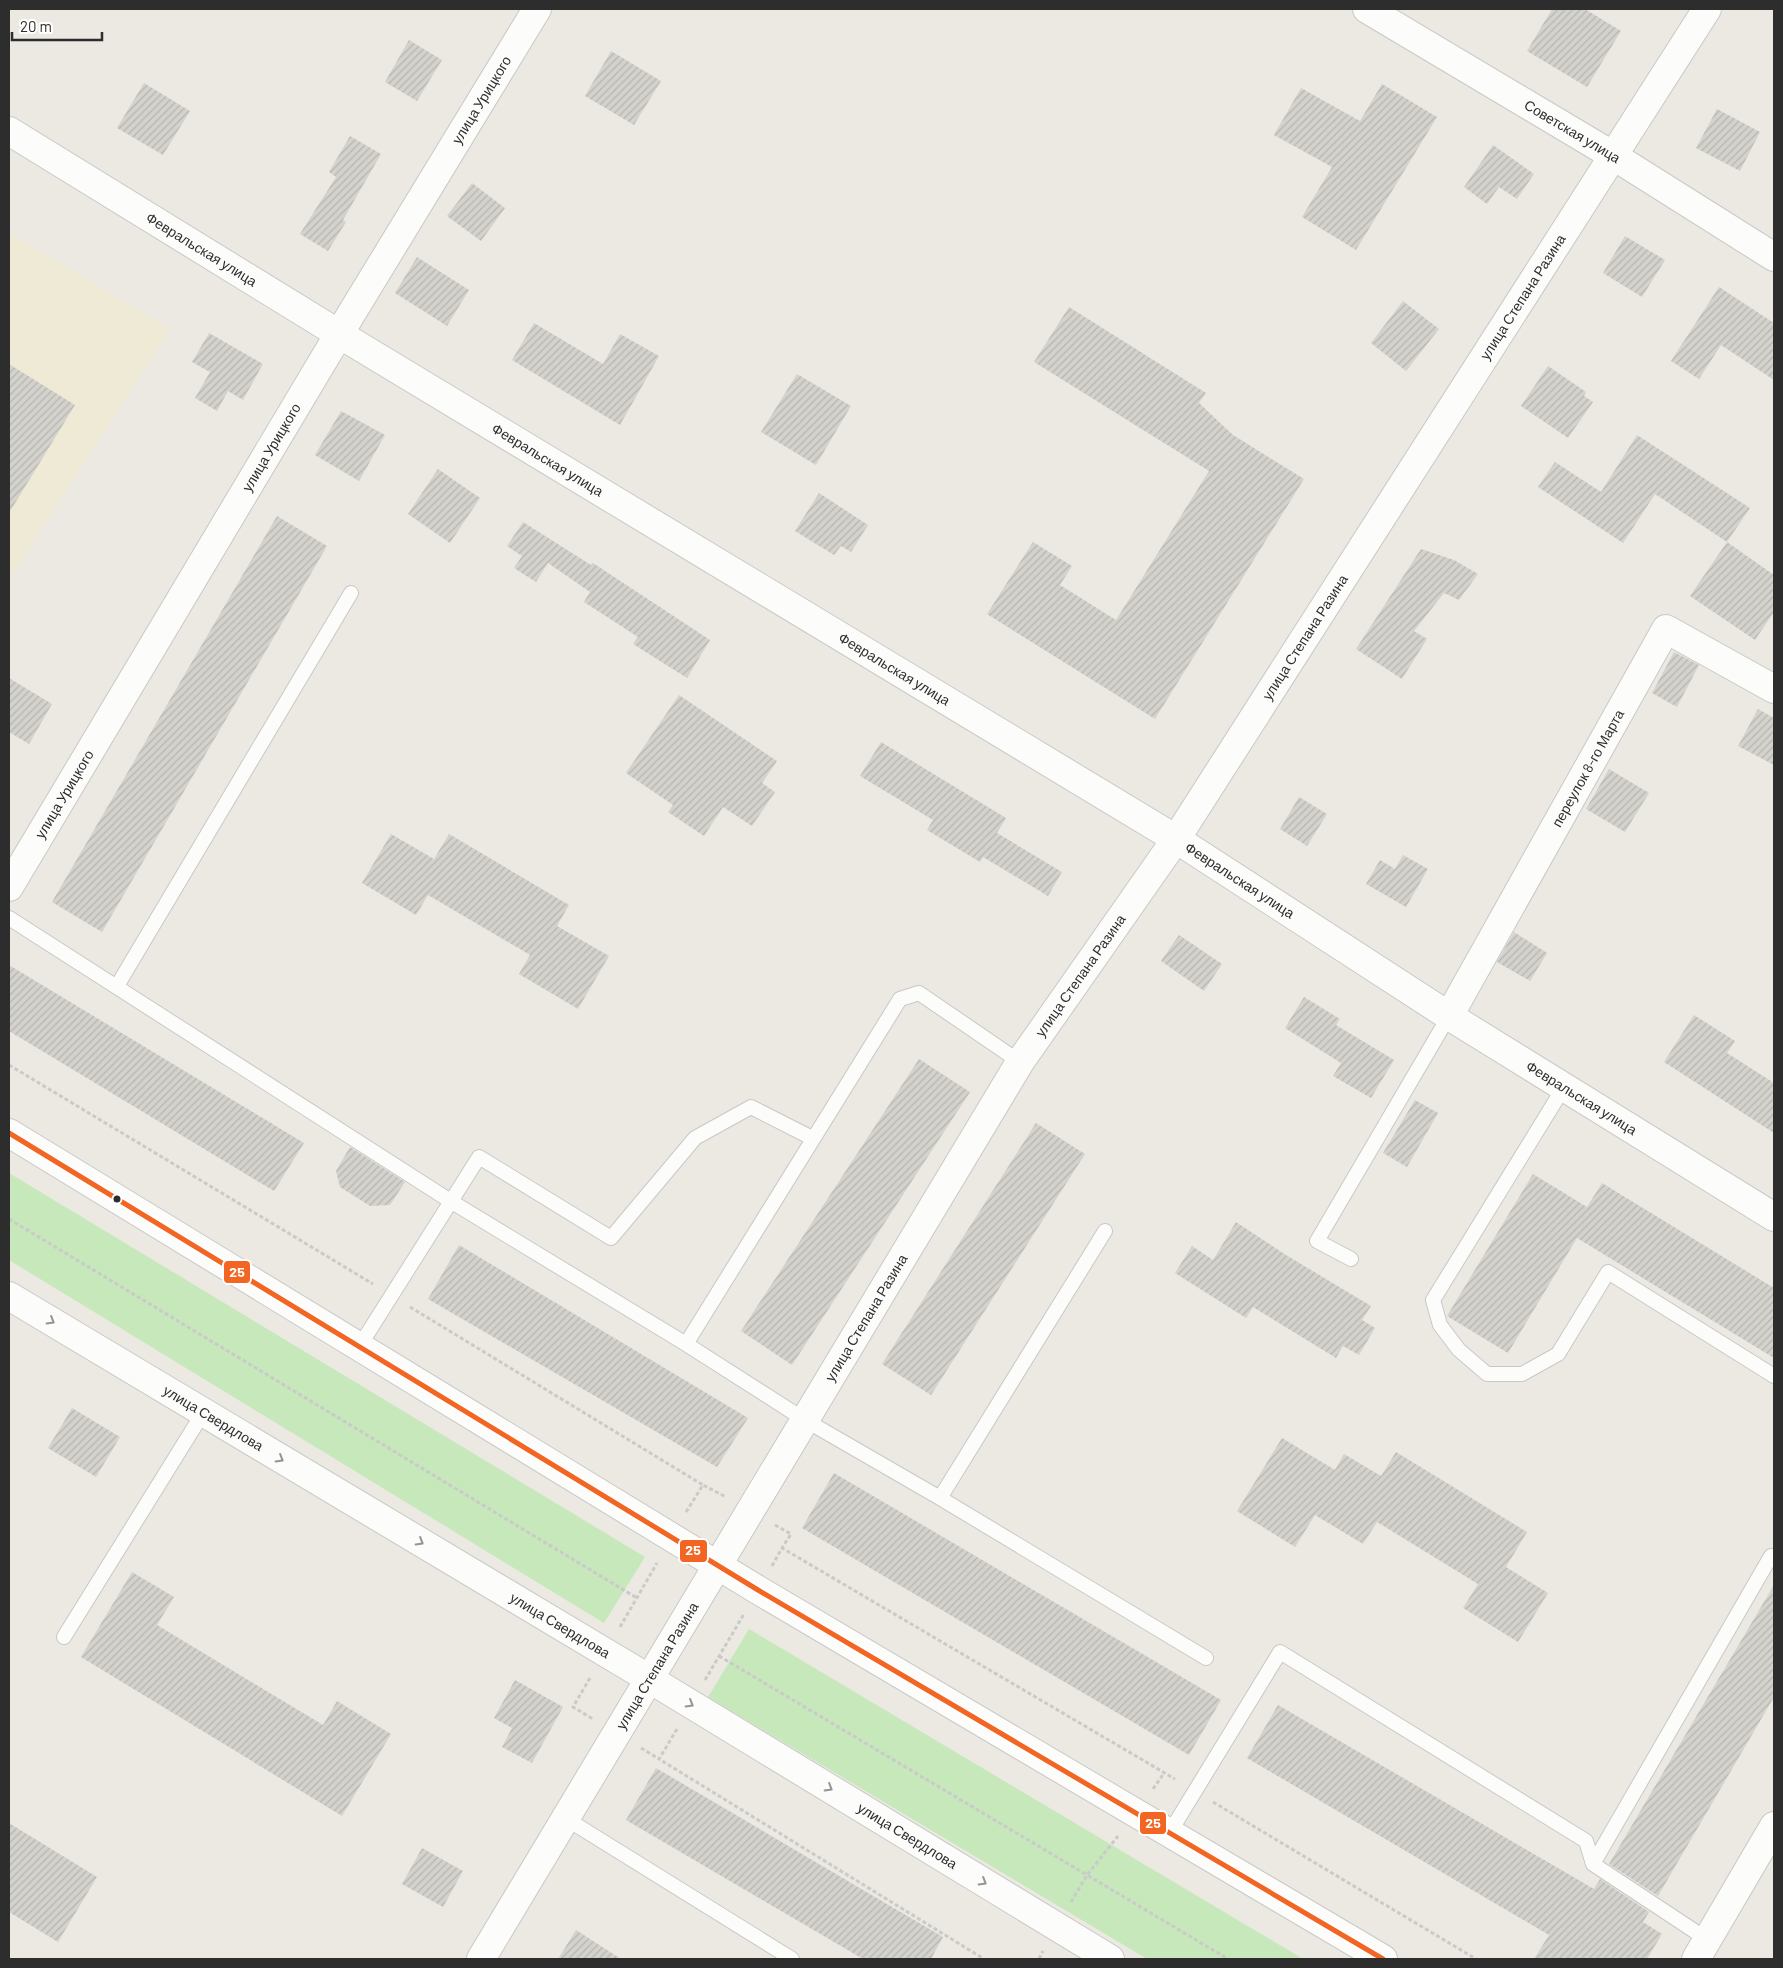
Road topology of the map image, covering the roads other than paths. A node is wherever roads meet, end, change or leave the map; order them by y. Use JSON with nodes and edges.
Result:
{"nodes":[{"id":1,"x":537,"y":9,"type":"edge"},
{"id":2,"x":1367,"y":9,"type":"edge"},
{"id":3,"x":1707,"y":9,"type":"edge"},
{"id":4,"x":9,"y":131,"type":"edge"},
{"id":5,"x":1612,"y":156,"type":"junction"},
{"id":6,"x":1774,"y":257,"type":"edge"},
{"id":7,"x":339,"y":334,"type":"junction"},
{"id":8,"x":351,"y":593,"type":"dead end"},
{"id":9,"x":1774,"y":689,"type":"edge"},
{"id":10,"x":1176,"y":839,"type":"junction"},
{"id":11,"x":9,"y":887,"type":"edge"},
{"id":12,"x":9,"y":918,"type":"edge"},
{"id":13,"x":117,"y":986,"type":"junction"},
{"id":14,"x":1449,"y":1016,"type":"junction"},
{"id":15,"x":1020,"y":1062,"type":"junction"},
{"id":16,"x":1564,"y":1087,"type":"junction"},
{"id":17,"x":9,"y":1134,"type":"edge"},
{"id":18,"x":812,"y":1138,"type":"junction"},
{"id":19,"x":452,"y":1202,"type":"junction"},
{"id":20,"x":1774,"y":1217,"type":"edge"},
{"id":21,"x":1105,"y":1231,"type":"dead end"},
{"id":22,"x":1351,"y":1259,"type":"dead end"},
{"id":23,"x":9,"y":1296,"type":"edge"},
{"id":24,"x":686,"y":1344,"type":"junction"},
{"id":25,"x":359,"y":1346,"type":"junction"},
{"id":26,"x":1774,"y":1376,"type":"edge"},
{"id":27,"x":203,"y":1413,"type":"junction"},
{"id":28,"x":805,"y":1420,"type":"junction"},
{"id":29,"x":940,"y":1498,"type":"junction"},
{"id":30,"x":1771,"y":1556,"type":"dead end"},
{"id":31,"x":718,"y":1566,"type":"junction"},
{"id":32,"x":64,"y":1638,"type":"dead end"},
{"id":33,"x":1206,"y":1658,"type":"dead end"},
{"id":34,"x":648,"y":1678,"type":"junction"},
{"id":35,"x":565,"y":1818,"type":"junction"},
{"id":36,"x":1774,"y":1826,"type":"edge"},
{"id":37,"x":1170,"y":1832,"type":"junction"},
{"id":38,"x":1594,"y":1864,"type":"junction"},
{"id":39,"x":1702,"y":1950,"type":"edge"},
{"id":40,"x":481,"y":1959,"type":"edge"},
{"id":41,"x":792,"y":1959,"type":"edge"},
{"id":42,"x":1110,"y":1959,"type":"edge"},
{"id":43,"x":1383,"y":1959,"type":"edge"}],
"edges":[{"from":1,"to":7,"type":"main road","name":"улица Урицкого"},
{"from":2,"to":5,"type":"main road","name":"Советская улица"},
{"from":3,"to":5,"type":"main road","name":"улица Степана Разина"},
{"from":4,"to":7,"type":"main road","name":"Февральская улица"},
{"from":5,"to":6,"type":"main road","name":"Советская улица"},
{"from":5,"to":10,"type":"main road","name":"улица Степана Разина"},
{"from":7,"to":10,"type":"main road","name":"Февральская улица"},
{"from":7,"to":11,"type":"main road","name":"улица Урицкого"},
{"from":8,"to":13,"type":"lane"},
{"from":9,"to":14,"type":"main road","name":"переулок 8-го Марта"},
{"from":10,"to":14,"type":"main road","name":"Февральская улица"},
{"from":10,"to":15,"type":"main road","name":"улица Степана Разина"},
{"from":12,"to":13,"type":"lane"},
{"from":13,"to":19,"type":"lane"},
{"from":14,"to":16,"type":"main road","name":"Февральская улица"},
{"from":14,"to":22,"type":"lane"},
{"from":15,"to":18,"type":"lane"},
{"from":15,"to":28,"type":"main road","name":"улица Степана Разина"},
{"from":16,"to":20,"type":"main road","name":"Февральская улица"},
{"from":16,"to":26,"type":"lane"},
{"from":17,"to":25,"type":"main road"},
{"from":18,"to":19,"type":"lane"},
{"from":18,"to":24,"type":"lane"},
{"from":19,"to":24,"type":"lane"},
{"from":19,"to":25,"type":"lane"},
{"from":21,"to":29,"type":"lane"},
{"from":23,"to":27,"type":"main road","name":"улица Свердлова","one_way":true},
{"from":24,"to":28,"type":"lane"},
{"from":25,"to":31,"type":"main road"},
{"from":27,"to":32,"type":"lane"},
{"from":27,"to":34,"type":"main road","name":"улица Свердлова","one_way":true},
{"from":28,"to":29,"type":"lane"},
{"from":28,"to":31,"type":"main road","name":"улица Степана Разина"},
{"from":29,"to":33,"type":"lane"},
{"from":30,"to":38,"type":"lane"},
{"from":31,"to":34,"type":"main road","name":"улица Степана Разина"},
{"from":31,"to":37,"type":"main road"},
{"from":34,"to":35,"type":"main road","name":"улица Степана Разина"},
{"from":34,"to":42,"type":"main road","name":"улица Свердлова","one_way":true},
{"from":35,"to":40,"type":"main road","name":"улица Степана Разина"},
{"from":35,"to":41,"type":"lane"},
{"from":36,"to":39,"type":"main road"},
{"from":37,"to":38,"type":"lane"},
{"from":37,"to":43,"type":"main road"},
{"from":38,"to":39,"type":"lane"}]}
